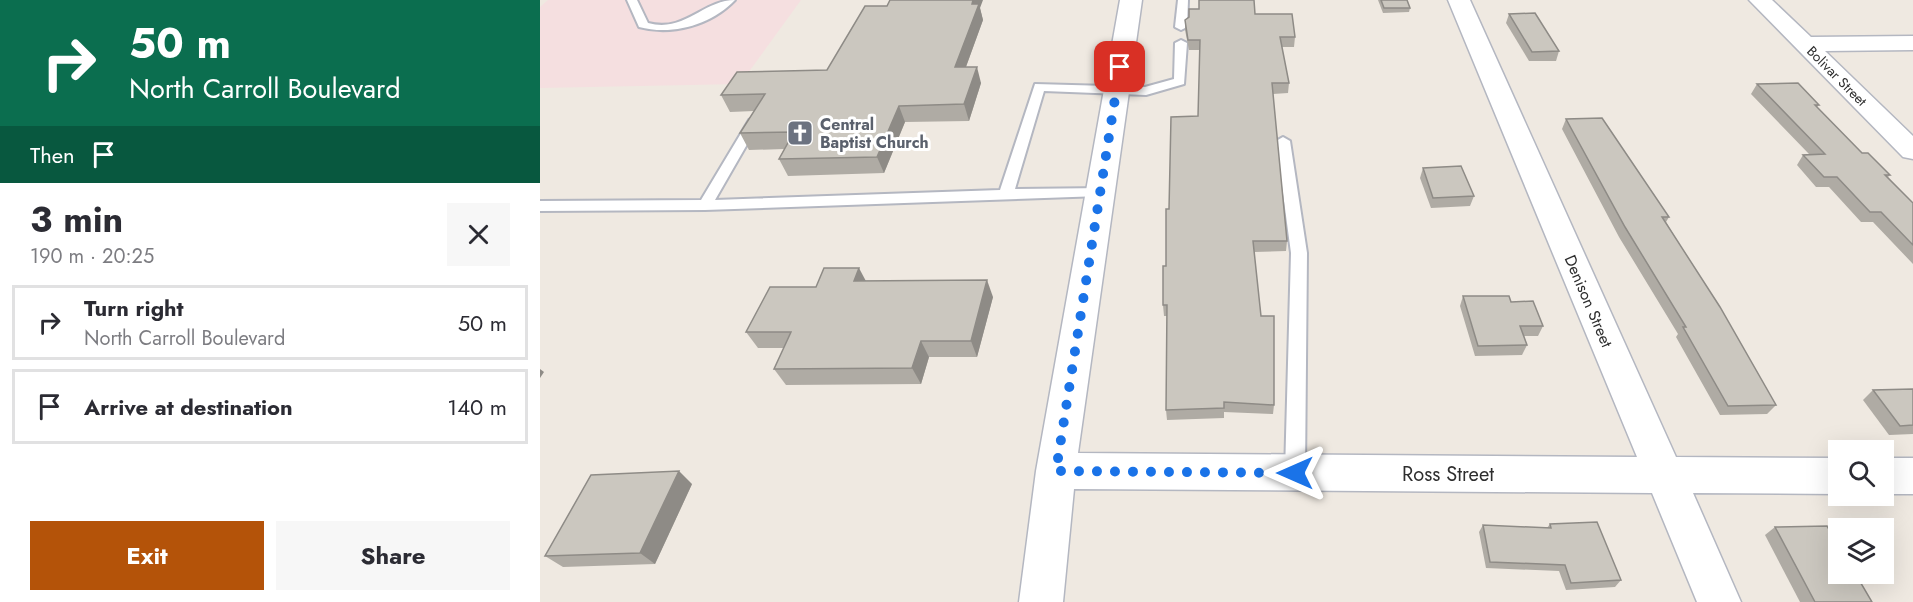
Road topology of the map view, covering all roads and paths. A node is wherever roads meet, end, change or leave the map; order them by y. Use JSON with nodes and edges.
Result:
{"nodes":[{"id":1,"x":632,"y":0,"type":"edge"},
{"id":2,"x":730,"y":0,"type":"edge"},
{"id":3,"x":1131,"y":0,"type":"edge"},
{"id":4,"x":1183,"y":0,"type":"edge"},
{"id":5,"x":1459,"y":0,"type":"edge"},
{"id":6,"x":1760,"y":0,"type":"edge"},
{"id":7,"x":1182,"y":27,"type":"dead end"},
{"id":8,"x":1181,"y":43,"type":"dead end"},
{"id":9,"x":1913,"y":43,"type":"edge"},
{"id":10,"x":1805,"y":44,"type":"junction"},
{"id":11,"x":1116,"y":89,"type":"junction"},
{"id":12,"x":756,"y":118,"type":"edge"},
{"id":13,"x":1283,"y":141,"type":"dead end"},
{"id":14,"x":1909,"y":143,"type":"edge"},
{"id":15,"x":1101,"y":191,"type":"junction"},
{"id":16,"x":1006,"y":194,"type":"junction"},
{"id":17,"x":705,"y":205,"type":"junction"},
{"id":18,"x":540,"y":206,"type":"edge"},
{"id":19,"x":1056,"y":471,"type":"junction"},
{"id":20,"x":1295,"y":473,"type":"junction"},
{"id":21,"x":1665,"y":476,"type":"junction"},
{"id":22,"x":1828,"y":476,"type":"edge"},
{"id":23,"x":1894,"y":476,"type":"edge"},
{"id":24,"x":1913,"y":476,"type":"edge"},
{"id":25,"x":1041,"y":602,"type":"edge"},
{"id":26,"x":1719,"y":602,"type":"edge"}],
"edges":[{"from":1,"to":2,"type":"lane"},
{"from":3,"to":11,"type":"street"},
{"from":4,"to":7,"type":"lane"},
{"from":5,"to":21,"type":"street","name":"Denison Street"},
{"from":6,"to":10,"type":"street","name":"Bolivar Street"},
{"from":8,"to":11,"type":"lane"},
{"from":9,"to":10,"type":"street"},
{"from":10,"to":14,"type":"street","name":"Bolivar Street"},
{"from":11,"to":15,"type":"street"},
{"from":11,"to":16,"type":"lane"},
{"from":12,"to":17,"type":"lane"},
{"from":13,"to":20,"type":"lane"},
{"from":15,"to":16,"type":"lane"},
{"from":15,"to":19,"type":"street"},
{"from":16,"to":17,"type":"lane"},
{"from":17,"to":18,"type":"lane"},
{"from":19,"to":20,"type":"street","name":"Ross Street"},
{"from":19,"to":25,"type":"street"},
{"from":20,"to":21,"type":"street","name":"Ross Street"},
{"from":21,"to":22,"type":"street","name":"Ross Street"},
{"from":21,"to":26,"type":"street","name":"Denison Street"},
{"from":23,"to":24,"type":"street"}]}
